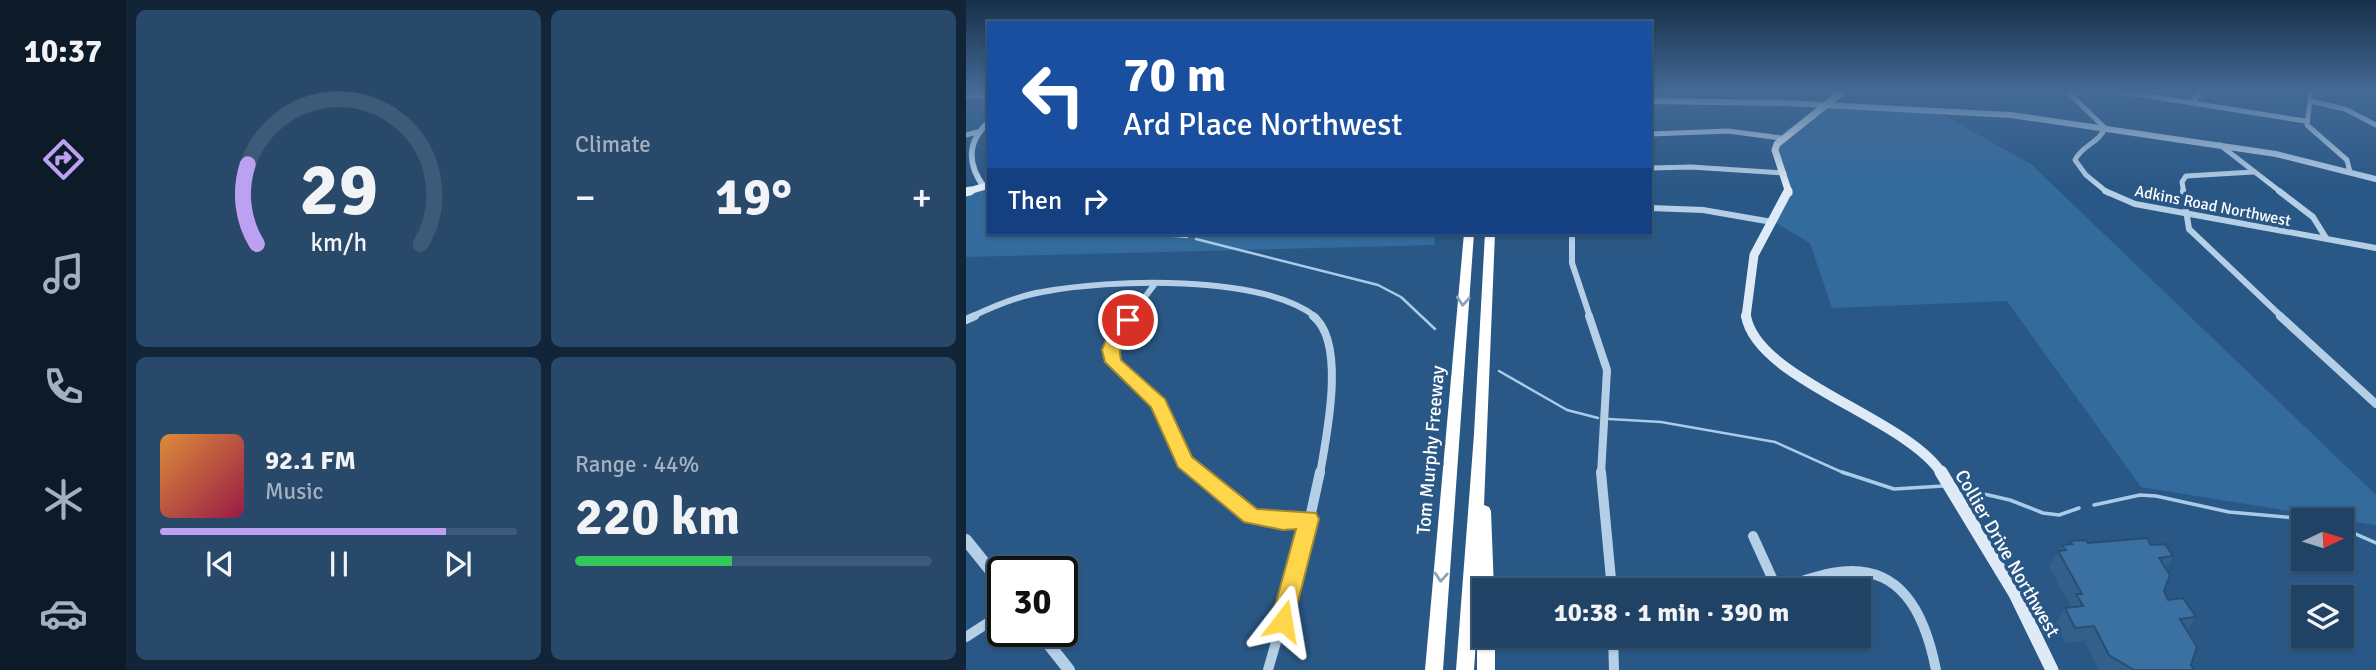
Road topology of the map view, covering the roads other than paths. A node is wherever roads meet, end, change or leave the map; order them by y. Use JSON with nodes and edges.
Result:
{"nodes":[{"id":1,"x":1802,"y":123,"type":"edge"},
{"id":2,"x":2073,"y":123,"type":"edge"},
{"id":3,"x":2100,"y":123,"type":"edge"},
{"id":4,"x":2307,"y":123,"type":"edge"},
{"id":5,"x":987,"y":124,"type":"edge"},
{"id":6,"x":2105,"y":128,"type":"junction"},
{"id":7,"x":977,"y":132,"type":"junction"},
{"id":8,"x":1652,"y":134,"type":"edge"},
{"id":9,"x":966,"y":135,"type":"edge"},
{"id":10,"x":1781,"y":138,"type":"junction"},
{"id":11,"x":2220,"y":145,"type":"junction"},
{"id":12,"x":1652,"y":168,"type":"edge"},
{"id":13,"x":2253,"y":172,"type":"junction"},
{"id":14,"x":2350,"y":172,"type":"junction"},
{"id":15,"x":1784,"y":173,"type":"junction"},
{"id":16,"x":2376,"y":179,"type":"edge"},
{"id":17,"x":986,"y":186,"type":"edge"},
{"id":18,"x":966,"y":192,"type":"edge"},
{"id":19,"x":1652,"y":208,"type":"edge"},
{"id":20,"x":2186,"y":213,"type":"junction"},
{"id":21,"x":1772,"y":222,"type":"junction"},
{"id":22,"x":1469,"y":235,"type":"edge"},
{"id":23,"x":1490,"y":235,"type":"edge"},
{"id":24,"x":1572,"y":235,"type":"edge"},
{"id":25,"x":2326,"y":238,"type":"junction"},
{"id":26,"x":2376,"y":248,"type":"edge"},
{"id":27,"x":1154,"y":285,"type":"junction"},
{"id":28,"x":966,"y":320,"type":"edge"},
{"id":29,"x":2376,"y":404,"type":"edge"},
{"id":30,"x":1481,"y":433,"type":"junction"},
{"id":31,"x":1309,"y":519,"type":"junction"},
{"id":32,"x":1753,"y":536,"type":"dead end"},
{"id":33,"x":966,"y":540,"type":"edge"},
{"id":34,"x":987,"y":566,"type":"edge"},
{"id":35,"x":1485,"y":578,"type":"edge"},
{"id":36,"x":1611,"y":578,"type":"edge"},
{"id":37,"x":1769,"y":578,"type":"edge"},
{"id":38,"x":1821,"y":578,"type":"edge"},
{"id":39,"x":987,"y":623,"type":"edge"},
{"id":40,"x":966,"y":637,"type":"edge"},
{"id":41,"x":1051,"y":647,"type":"edge"},
{"id":42,"x":1486,"y":648,"type":"edge"},
{"id":43,"x":1613,"y":648,"type":"edge"},
{"id":44,"x":1069,"y":670,"type":"edge"},
{"id":45,"x":1268,"y":670,"type":"edge"},
{"id":46,"x":1434,"y":670,"type":"edge"},
{"id":47,"x":1465,"y":670,"type":"edge"},
{"id":48,"x":1486,"y":670,"type":"edge"},
{"id":49,"x":1614,"y":670,"type":"edge"},
{"id":50,"x":1936,"y":670,"type":"edge"},
{"id":51,"x":2052,"y":670,"type":"edge"}],
"edges":[{"from":1,"to":10,"type":"main road"},
{"from":2,"to":6,"type":"street"},
{"from":3,"to":6,"type":"street"},
{"from":4,"to":14,"type":"street"},
{"from":5,"to":7,"type":"street"},
{"from":6,"to":11,"type":"street"},
{"from":6,"to":20,"type":"street","name":"Adkins Road Northwest"},
{"from":7,"to":9,"type":"street"},
{"from":7,"to":17,"type":"street"},
{"from":8,"to":10,"type":"street"},
{"from":10,"to":15,"type":"main road","name":"Collier Drive Northwest"},
{"from":11,"to":13,"type":"street"},
{"from":11,"to":14,"type":"street"},
{"from":12,"to":15,"type":"street"},
{"from":13,"to":20,"type":"street"},
{"from":13,"to":25,"type":"street"},
{"from":14,"to":16,"type":"street"},
{"from":15,"to":21,"type":"main road","name":"Collier Drive Northwest"},
{"from":17,"to":18,"type":"main road"},
{"from":19,"to":21,"type":"street"},
{"from":20,"to":25,"type":"street","name":"Adkins Road Northwest"},
{"from":20,"to":29,"type":"street"},
{"from":21,"to":51,"type":"main road","name":"Collier Drive Northwest"},
{"from":22,"to":46,"type":"highway","name":"Tom Murphy Freeway","one_way":true},
{"from":23,"to":30,"type":"highway"},
{"from":24,"to":36,"type":"street"},
{"from":25,"to":26,"type":"street","name":"Adkins Road Northwest"},
{"from":27,"to":28,"type":"street"},
{"from":27,"to":31,"type":"street"},
{"from":27,"to":31,"type":"street"},
{"from":30,"to":35,"type":"highway"},
{"from":30,"to":47,"type":"highway"},
{"from":31,"to":45,"type":"street"},
{"from":32,"to":37,"type":"street"},
{"from":33,"to":34,"type":"street"},
{"from":38,"to":50,"type":"street"},
{"from":39,"to":40,"type":"street"},
{"from":41,"to":44,"type":"street"},
{"from":42,"to":48,"type":"highway"},
{"from":43,"to":49,"type":"street"}]}
